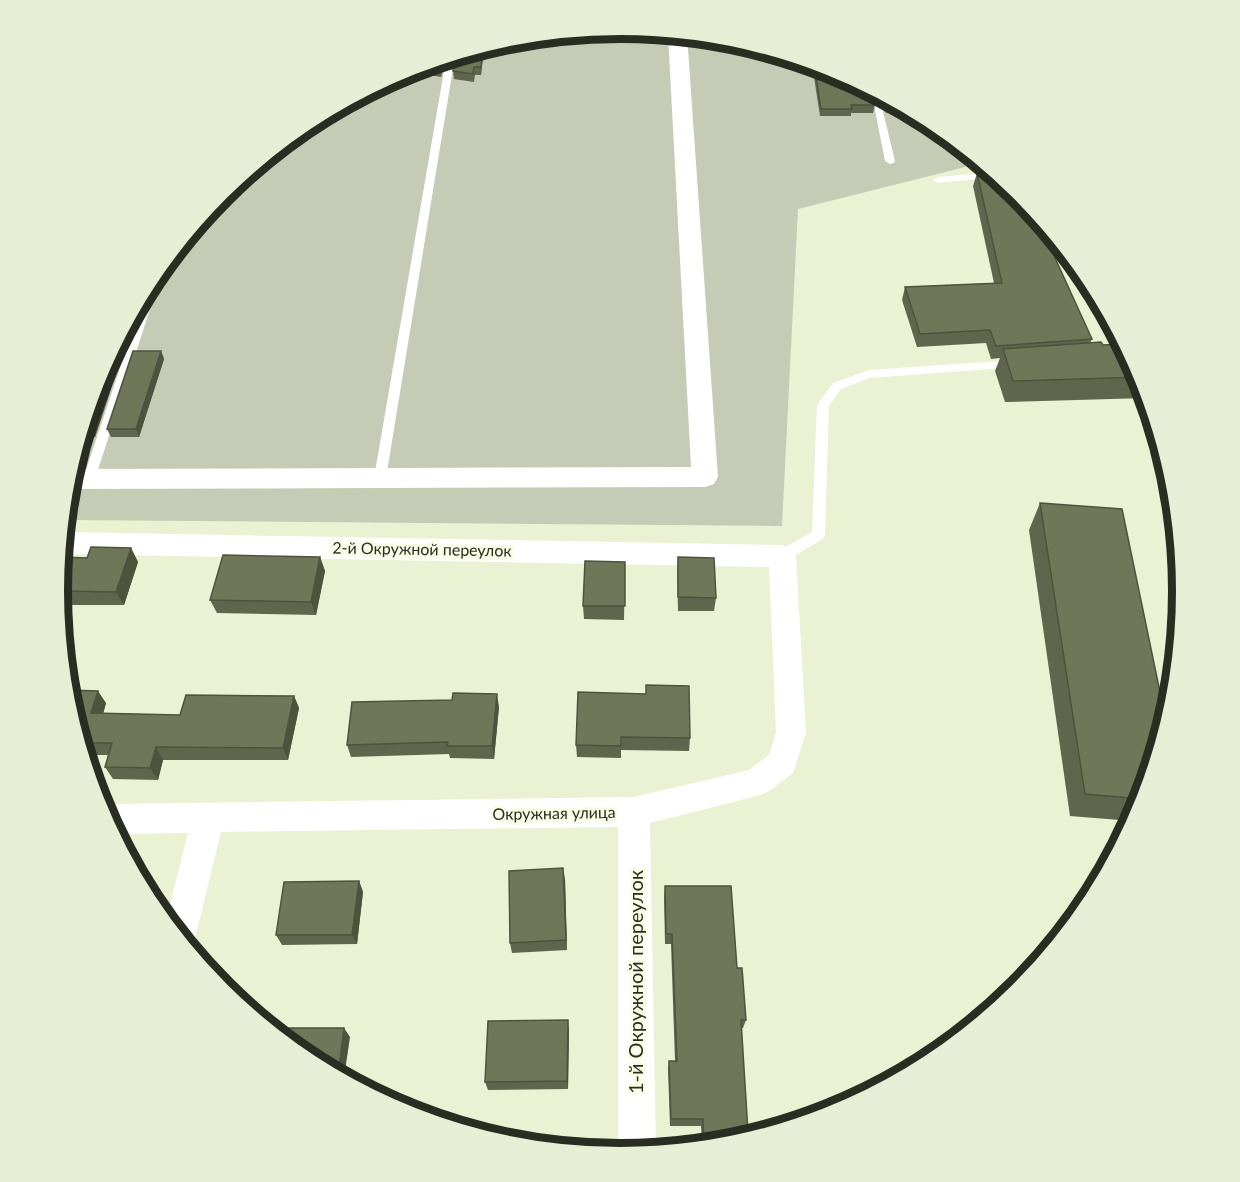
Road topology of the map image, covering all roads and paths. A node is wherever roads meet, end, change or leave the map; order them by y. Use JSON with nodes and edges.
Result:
{"nodes":[{"id":1,"x":678,"y":42,"type":"edge"},
{"id":2,"x":449,"y":66,"type":"edge"},
{"id":3,"x":876,"y":103,"type":"edge"},
{"id":4,"x":890,"y":161,"type":"dead end"},
{"id":5,"x":984,"y":176,"type":"edge"},
{"id":6,"x":938,"y":180,"type":"dead end"},
{"id":7,"x":138,"y":323,"type":"edge"},
{"id":8,"x":1031,"y":363,"type":"edge"},
{"id":9,"x":81,"y":473,"type":"edge"},
{"id":10,"x":380,"y":478,"type":"junction"},
{"id":11,"x":79,"y":479,"type":"edge"},
{"id":12,"x":70,"y":543,"type":"edge"},
{"id":13,"x":782,"y":556,"type":"junction"},
{"id":14,"x":634,"y":812,"type":"junction"},
{"id":15,"x":208,"y":818,"type":"junction"},
{"id":16,"x":118,"y":819,"type":"edge"},
{"id":17,"x":181,"y":925,"type":"edge"},
{"id":18,"x":637,"y":1143,"type":"edge"}],
"edges":[{"from":1,"to":10,"type":"street"},
{"from":2,"to":10,"type":"lane"},
{"from":3,"to":4,"type":"lane"},
{"from":5,"to":6,"type":"lane"},
{"from":7,"to":9,"type":"lane"},
{"from":8,"to":13,"type":"lane"},
{"from":10,"to":11,"type":"street"},
{"from":12,"to":13,"type":"street","name":"2-й Окружной переулок"},
{"from":13,"to":14,"type":"street","name":"Окружная улица"},
{"from":14,"to":15,"type":"street","name":"Окружная улица"},
{"from":14,"to":18,"type":"street","name":"1-й Окружной переулок"},
{"from":15,"to":16,"type":"street","name":"Окружная улица"},
{"from":15,"to":17,"type":"street"}]}
